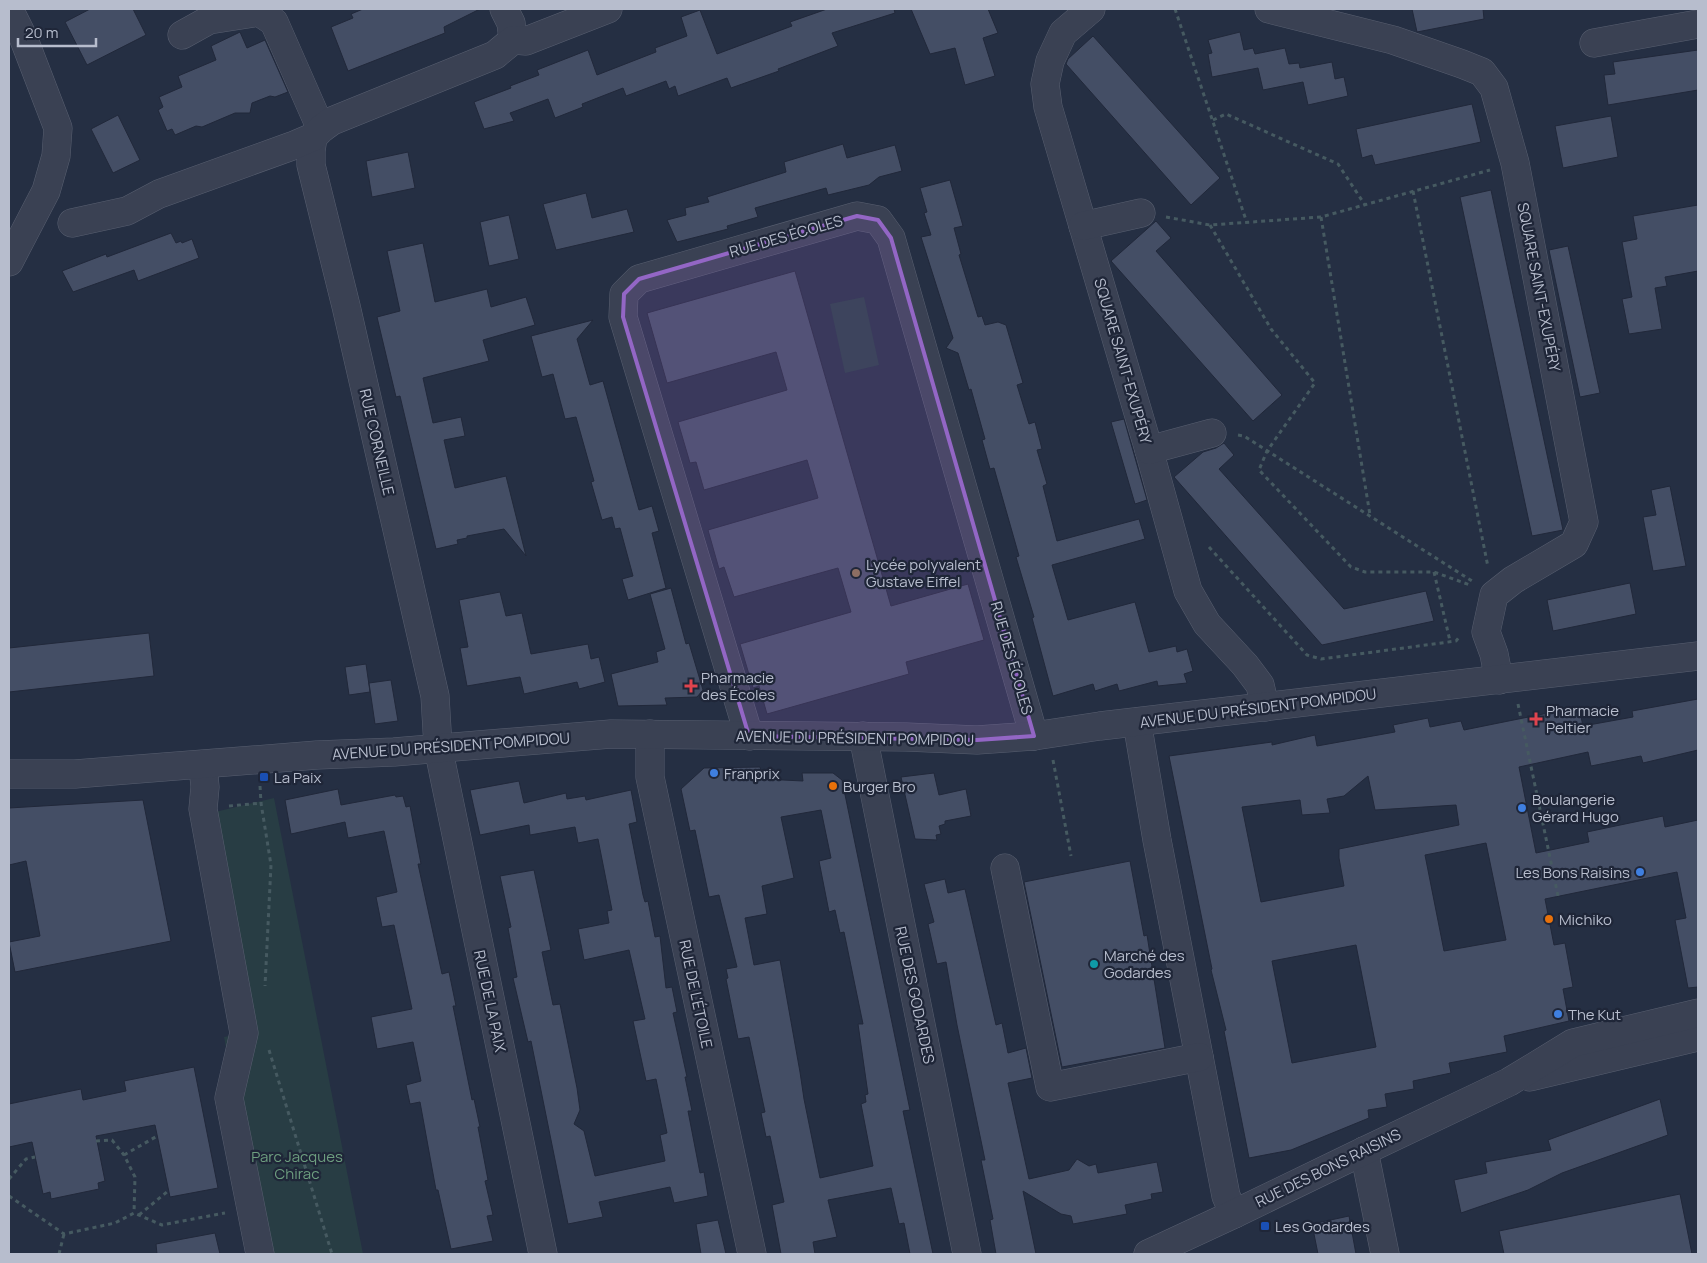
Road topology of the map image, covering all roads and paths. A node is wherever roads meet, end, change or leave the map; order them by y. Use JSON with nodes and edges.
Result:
{"nodes":[{"id":1,"x":9,"y":9,"type":"edge"},
{"id":2,"x":504,"y":9,"type":"edge"},
{"id":3,"x":608,"y":9,"type":"edge"},
{"id":4,"x":1091,"y":9,"type":"edge"},
{"id":5,"x":1175,"y":9,"type":"edge"},
{"id":6,"x":1269,"y":9,"type":"edge"},
{"id":7,"x":1698,"y":24,"type":"edge"},
{"id":8,"x":182,"y":35,"type":"dead end"},
{"id":9,"x":513,"y":40,"type":"junction"},
{"id":10,"x":1594,"y":43,"type":"dead end"},
{"id":11,"x":1213,"y":120,"type":"junction"},
{"id":12,"x":317,"y":133,"type":"junction"},
{"id":13,"x":1515,"y":163,"type":"junction"},
{"id":14,"x":1413,"y":191,"type":"junction"},
{"id":15,"x":1364,"y":205,"type":"junction"},
{"id":16,"x":1140,"y":213,"type":"joint"},
{"id":17,"x":1321,"y":218,"type":"junction"},
{"id":18,"x":1247,"y":222,"type":"junction"},
{"id":19,"x":72,"y":224,"type":"dead end"},
{"id":20,"x":1210,"y":225,"type":"junction"},
{"id":21,"x":1083,"y":226,"type":"junction"},
{"id":22,"x":9,"y":262,"type":"edge"},
{"id":23,"x":1212,"y":433,"type":"joint"},
{"id":24,"x":1149,"y":450,"type":"junction"},
{"id":25,"x":1267,"y":451,"type":"junction"},
{"id":26,"x":1370,"y":516,"type":"junction"},
{"id":27,"x":1208,"y":546,"type":"dead end"},
{"id":28,"x":1434,"y":572,"type":"junction"},
{"id":29,"x":1494,"y":595,"type":"junction"},
{"id":30,"x":1462,"y":633,"type":"dead end"},
{"id":31,"x":1450,"y":641,"type":"junction"},
{"id":32,"x":1698,"y":656,"type":"edge"},
{"id":33,"x":1508,"y":689,"type":"junction"},
{"id":34,"x":1265,"y":707,"type":"junction"},
{"id":35,"x":1137,"y":722,"type":"junction"},
{"id":36,"x":650,"y":734,"type":"junction"},
{"id":37,"x":749,"y":736,"type":"junction"},
{"id":38,"x":863,"y":736,"type":"junction"},
{"id":39,"x":1042,"y":744,"type":"junction"},
{"id":40,"x":438,"y":747,"type":"junction"},
{"id":41,"x":203,"y":765,"type":"junction"},
{"id":42,"x":9,"y":774,"type":"edge"},
{"id":43,"x":260,"y":783,"type":"dead end"},
{"id":44,"x":1071,"y":856,"type":"dead end"},
{"id":45,"x":1005,"y":868,"type":"dead end"},
{"id":46,"x":1558,"y":896,"type":"dead end"},
{"id":47,"x":265,"y":990,"type":"dead end"},
{"id":48,"x":1698,"y":1013,"type":"edge"},
{"id":49,"x":1698,"y":1037,"type":"edge"},
{"id":50,"x":268,"y":1046,"type":"dead end"},
{"id":51,"x":1199,"y":1057,"type":"junction"},
{"id":52,"x":1508,"y":1082,"type":"junction"},
{"id":53,"x":159,"y":1135,"type":"dead end"},
{"id":54,"x":96,"y":1141,"type":"dead end"},
{"id":55,"x":1364,"y":1151,"type":"junction"},
{"id":56,"x":124,"y":1155,"type":"junction"},
{"id":57,"x":36,"y":1157,"type":"dead end"},
{"id":58,"x":9,"y":1178,"type":"edge"},
{"id":59,"x":168,"y":1190,"type":"dead end"},
{"id":60,"x":9,"y":1196,"type":"edge"},
{"id":61,"x":229,"y":1212,"type":"dead end"},
{"id":62,"x":134,"y":1214,"type":"junction"},
{"id":63,"x":1234,"y":1214,"type":"junction"},
{"id":64,"x":139,"y":1215,"type":"junction"},
{"id":65,"x":64,"y":1234,"type":"junction"},
{"id":66,"x":59,"y":1254,"type":"edge"},
{"id":67,"x":260,"y":1254,"type":"edge"},
{"id":68,"x":332,"y":1254,"type":"edge"},
{"id":69,"x":543,"y":1254,"type":"edge"},
{"id":70,"x":752,"y":1254,"type":"edge"},
{"id":71,"x":968,"y":1254,"type":"edge"},
{"id":72,"x":1148,"y":1254,"type":"edge"},
{"id":73,"x":1386,"y":1254,"type":"edge"}],
"edges":[{"from":1,"to":22,"type":"street"},
{"from":2,"to":9,"type":"street"},
{"from":3,"to":9,"type":"street"},
{"from":4,"to":21,"type":"street","name":"SQUARE SAINT-EXUPÉRY"},
{"from":5,"to":11,"type":"path"},
{"from":6,"to":13,"type":"street","name":"SQUARE SAINT-EXUPÉRY"},
{"from":7,"to":10,"type":"street"},
{"from":8,"to":12,"type":"street"},
{"from":9,"to":12,"type":"street"},
{"from":11,"to":15,"type":"path"},
{"from":11,"to":18,"type":"path"},
{"from":12,"to":19,"type":"street"},
{"from":12,"to":40,"type":"street","name":"RUE CORNEILLE"},
{"from":13,"to":14,"type":"path"},
{"from":13,"to":29,"type":"street","name":"SQUARE SAINT-EXUPÉRY"},
{"from":14,"to":15,"type":"path"},
{"from":14,"to":29,"type":"path"},
{"from":15,"to":17,"type":"path"},
{"from":16,"to":20,"type":"path"},
{"from":16,"to":21,"type":"street"},
{"from":17,"to":18,"type":"path"},
{"from":17,"to":26,"type":"path"},
{"from":18,"to":20,"type":"path"},
{"from":20,"to":25,"type":"path"},
{"from":21,"to":24,"type":"street","name":"SQUARE SAINT-EXUPÉRY"},
{"from":23,"to":24,"type":"street"},
{"from":23,"to":25,"type":"path"},
{"from":24,"to":34,"type":"street","name":"SQUARE SAINT-EXUPÉRY"},
{"from":25,"to":26,"type":"path"},
{"from":25,"to":28,"type":"path"},
{"from":26,"to":29,"type":"path"},
{"from":27,"to":31,"type":"path"},
{"from":28,"to":29,"type":"path"},
{"from":28,"to":31,"type":"path"},
{"from":29,"to":33,"type":"street"},
{"from":30,"to":31,"type":"path"},
{"from":32,"to":33,"type":"street","name":"AVENUE DU PRÉSIDENT POMPIDOU"},
{"from":33,"to":34,"type":"street","name":"AVENUE DU PRÉSIDENT POMPIDOU"},
{"from":33,"to":46,"type":"path"},
{"from":34,"to":35,"type":"street","name":"AVENUE DU PRÉSIDENT POMPIDOU"},
{"from":35,"to":39,"type":"street","name":"AVENUE DU PRÉSIDENT POMPIDOU"},
{"from":35,"to":51,"type":"street"},
{"from":36,"to":37,"type":"street","name":"AVENUE DU PRÉSIDENT POMPIDOU"},
{"from":36,"to":40,"type":"street","name":"AVENUE DU PRÉSIDENT POMPIDOU"},
{"from":36,"to":70,"type":"street","name":"RUE DE L'ÉTOILE"},
{"from":37,"to":38,"type":"street","name":"AVENUE DU PRÉSIDENT POMPIDOU"},
{"from":37,"to":39,"type":"street","name":"RUE DES ÉCOLES"},
{"from":38,"to":39,"type":"street","name":"AVENUE DU PRÉSIDENT POMPIDOU"},
{"from":38,"to":71,"type":"street","name":"RUE DES GODARDES"},
{"from":39,"to":44,"type":"path"},
{"from":40,"to":41,"type":"street","name":"AVENUE DU PRÉSIDENT POMPIDOU"},
{"from":40,"to":69,"type":"street","name":"RUE DE LA PAIX"},
{"from":41,"to":42,"type":"street","name":"AVENUE DU PRÉSIDENT POMPIDOU"},
{"from":41,"to":67,"type":"street"},
{"from":43,"to":47,"type":"path"},
{"from":45,"to":51,"type":"street"},
{"from":48,"to":52,"type":"street","name":"RUE DES BONS RAISINS"},
{"from":49,"to":52,"type":"street","name":"RUE DES BONS RAISINS"},
{"from":50,"to":68,"type":"path"},
{"from":51,"to":63,"type":"street"},
{"from":52,"to":55,"type":"street","name":"RUE DES BONS RAISINS"},
{"from":53,"to":56,"type":"path"},
{"from":54,"to":56,"type":"path"},
{"from":55,"to":63,"type":"street","name":"RUE DES BONS RAISINS"},
{"from":55,"to":73,"type":"street"},
{"from":56,"to":62,"type":"path"},
{"from":57,"to":58,"type":"path"},
{"from":59,"to":64,"type":"path"},
{"from":60,"to":65,"type":"path"},
{"from":61,"to":64,"type":"path"},
{"from":62,"to":64,"type":"path"},
{"from":62,"to":65,"type":"path"},
{"from":63,"to":72,"type":"street","name":"RUE DES BONS RAISINS"},
{"from":65,"to":66,"type":"path"}]}
